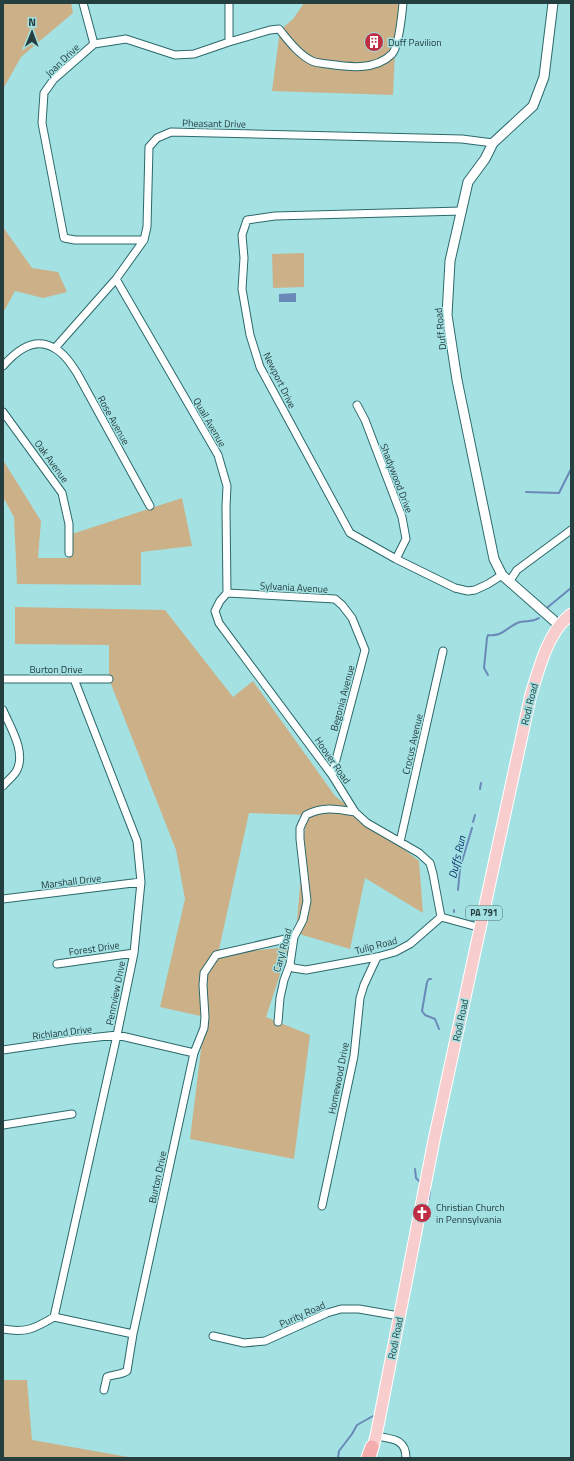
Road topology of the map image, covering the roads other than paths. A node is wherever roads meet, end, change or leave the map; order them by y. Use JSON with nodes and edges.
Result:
{"nodes":[{"id":1,"x":83,"y":3,"type":"edge"},
{"id":2,"x":228,"y":3,"type":"edge"},
{"id":3,"x":403,"y":3,"type":"edge"},
{"id":4,"x":553,"y":3,"type":"edge"},
{"id":5,"x":229,"y":42,"type":"junction"},
{"id":6,"x":94,"y":44,"type":"junction"},
{"id":7,"x":493,"y":143,"type":"junction"},
{"id":8,"x":462,"y":211,"type":"junction"},
{"id":9,"x":144,"y":240,"type":"junction"},
{"id":10,"x":116,"y":278,"type":"junction"},
{"id":11,"x":55,"y":348,"type":"junction"},
{"id":12,"x":3,"y":366,"type":"edge"},
{"id":13,"x":357,"y":405,"type":"dead end"},
{"id":14,"x":3,"y":412,"type":"edge"},
{"id":15,"x":150,"y":506,"type":"dead end"},
{"id":16,"x":571,"y":530,"type":"edge"},
{"id":17,"x":69,"y":553,"type":"dead end"},
{"id":18,"x":396,"y":558,"type":"junction"},
{"id":19,"x":502,"y":575,"type":"junction"},
{"id":20,"x":509,"y":582,"type":"junction"},
{"id":21,"x":227,"y":593,"type":"junction"},
{"id":22,"x":571,"y":614,"type":"edge"},
{"id":23,"x":560,"y":626,"type":"junction"},
{"id":24,"x":365,"y":650,"type":"joint"},
{"id":25,"x":443,"y":651,"type":"dead end"},
{"id":26,"x":3,"y":679,"type":"edge"},
{"id":27,"x":74,"y":679,"type":"junction"},
{"id":28,"x":109,"y":679,"type":"dead end"},
{"id":29,"x":3,"y":710,"type":"edge"},
{"id":30,"x":332,"y":775,"type":"junction"},
{"id":31,"x":3,"y":786,"type":"edge"},
{"id":32,"x":355,"y":812,"type":"junction"},
{"id":33,"x":400,"y":842,"type":"junction"},
{"id":34,"x":141,"y":882,"type":"junction"},
{"id":35,"x":3,"y":899,"type":"edge"},
{"id":36,"x":441,"y":917,"type":"junction"},
{"id":37,"x":480,"y":928,"type":"junction"},
{"id":38,"x":294,"y":937,"type":"junction"},
{"id":39,"x":134,"y":953,"type":"junction"},
{"id":40,"x":377,"y":957,"type":"junction"},
{"id":41,"x":57,"y":964,"type":"dead end"},
{"id":42,"x":290,"y":964,"type":"junction"},
{"id":43,"x":278,"y":1022,"type":"dead end"},
{"id":44,"x":117,"y":1035,"type":"junction"},
{"id":45,"x":3,"y":1050,"type":"edge"},
{"id":46,"x":194,"y":1053,"type":"junction"},
{"id":47,"x":72,"y":1114,"type":"dead end"},
{"id":48,"x":3,"y":1125,"type":"edge"},
{"id":49,"x":322,"y":1206,"type":"dead end"},
{"id":50,"x":400,"y":1316,"type":"junction"},
{"id":51,"x":54,"y":1317,"type":"junction"},
{"id":52,"x":3,"y":1329,"type":"edge"},
{"id":53,"x":133,"y":1334,"type":"junction"},
{"id":54,"x":213,"y":1336,"type":"dead end"},
{"id":55,"x":104,"y":1390,"type":"dead end"},
{"id":56,"x":372,"y":1451,"type":"edge"},
{"id":57,"x":406,"y":1458,"type":"edge"}],
"edges":[{"from":1,"to":6,"type":"street"},
{"from":2,"to":5,"type":"street"},
{"from":3,"to":5,"type":"street","name":"Joan Drive"},
{"from":4,"to":7,"type":"street","name":"Duff Road"},
{"from":5,"to":6,"type":"street","name":"Joan Drive"},
{"from":6,"to":9,"type":"street","name":"Joan Drive"},
{"from":7,"to":8,"type":"street","name":"Duff Road"},
{"from":7,"to":9,"type":"street","name":"Pheasant Drive"},
{"from":8,"to":18,"type":"street","name":"Newport Drive"},
{"from":8,"to":19,"type":"street","name":"Duff Road"},
{"from":9,"to":10,"type":"street","name":"Pheasant Drive"},
{"from":10,"to":11,"type":"street","name":"Pheasant Drive"},
{"from":10,"to":21,"type":"street","name":"Quail Avenue"},
{"from":11,"to":12,"type":"street"},
{"from":11,"to":15,"type":"street","name":"Rose Avenue"},
{"from":13,"to":18,"type":"street","name":"Shadywood Drive"},
{"from":14,"to":17,"type":"street","name":"Oak Avenue"},
{"from":16,"to":20,"type":"street"},
{"from":18,"to":19,"type":"street","name":"Newport Drive"},
{"from":19,"to":20,"type":"street","name":"Duff Road"},
{"from":20,"to":23,"type":"street","name":"Duff Road"},
{"from":21,"to":24,"type":"street","name":"Sylvania Avenue"},
{"from":21,"to":30,"type":"street","name":"Hoover Road"},
{"from":22,"to":23,"type":"main road","name":"Rodi Road","number":"PA 791"},
{"from":23,"to":37,"type":"main road","name":"Rodi Road","number":"PA 791"},
{"from":24,"to":30,"type":"street","name":"Begonia Avenue"},
{"from":25,"to":33,"type":"street","name":"Crocus Avenue"},
{"from":26,"to":27,"type":"street","name":"Burton Drive"},
{"from":27,"to":28,"type":"street","name":"Burton Drive"},
{"from":27,"to":34,"type":"street","name":"Pennview Drive"},
{"from":29,"to":31,"type":"street"},
{"from":30,"to":32,"type":"street","name":"Hoover Road"},
{"from":32,"to":33,"type":"street","name":"Hoover Road"},
{"from":32,"to":38,"type":"street","name":"Caryl Road"},
{"from":33,"to":36,"type":"street","name":"Hoover Road"},
{"from":34,"to":35,"type":"street","name":"Marshall Drive"},
{"from":34,"to":39,"type":"street","name":"Pennview Drive"},
{"from":36,"to":37,"type":"street"},
{"from":36,"to":40,"type":"street","name":"Tulip Road"},
{"from":37,"to":50,"type":"main road","name":"Rodi Road","number":"PA 791"},
{"from":38,"to":42,"type":"street","name":"Caryl Road"},
{"from":38,"to":46,"type":"street","name":"Burton Drive"},
{"from":39,"to":41,"type":"street","name":"Forest Drive"},
{"from":39,"to":44,"type":"street","name":"Pennview Drive"},
{"from":40,"to":42,"type":"street","name":"Tulip Road"},
{"from":40,"to":49,"type":"street","name":"Homewood Drive"},
{"from":42,"to":43,"type":"street","name":"Caryl Road"},
{"from":44,"to":45,"type":"street","name":"Richland Drive"},
{"from":44,"to":46,"type":"street","name":"Richland Drive"},
{"from":44,"to":51,"type":"street","name":"Pennview Drive"},
{"from":46,"to":53,"type":"street","name":"Burton Drive"},
{"from":47,"to":48,"type":"street"},
{"from":50,"to":54,"type":"street","name":"Purity Road"},
{"from":50,"to":56,"type":"main road","name":"Rodi Road","number":"PA 791"},
{"from":51,"to":52,"type":"street"},
{"from":51,"to":53,"type":"street"},
{"from":53,"to":55,"type":"street","name":"Burton Drive"},
{"from":56,"to":57,"type":"street"}]}
